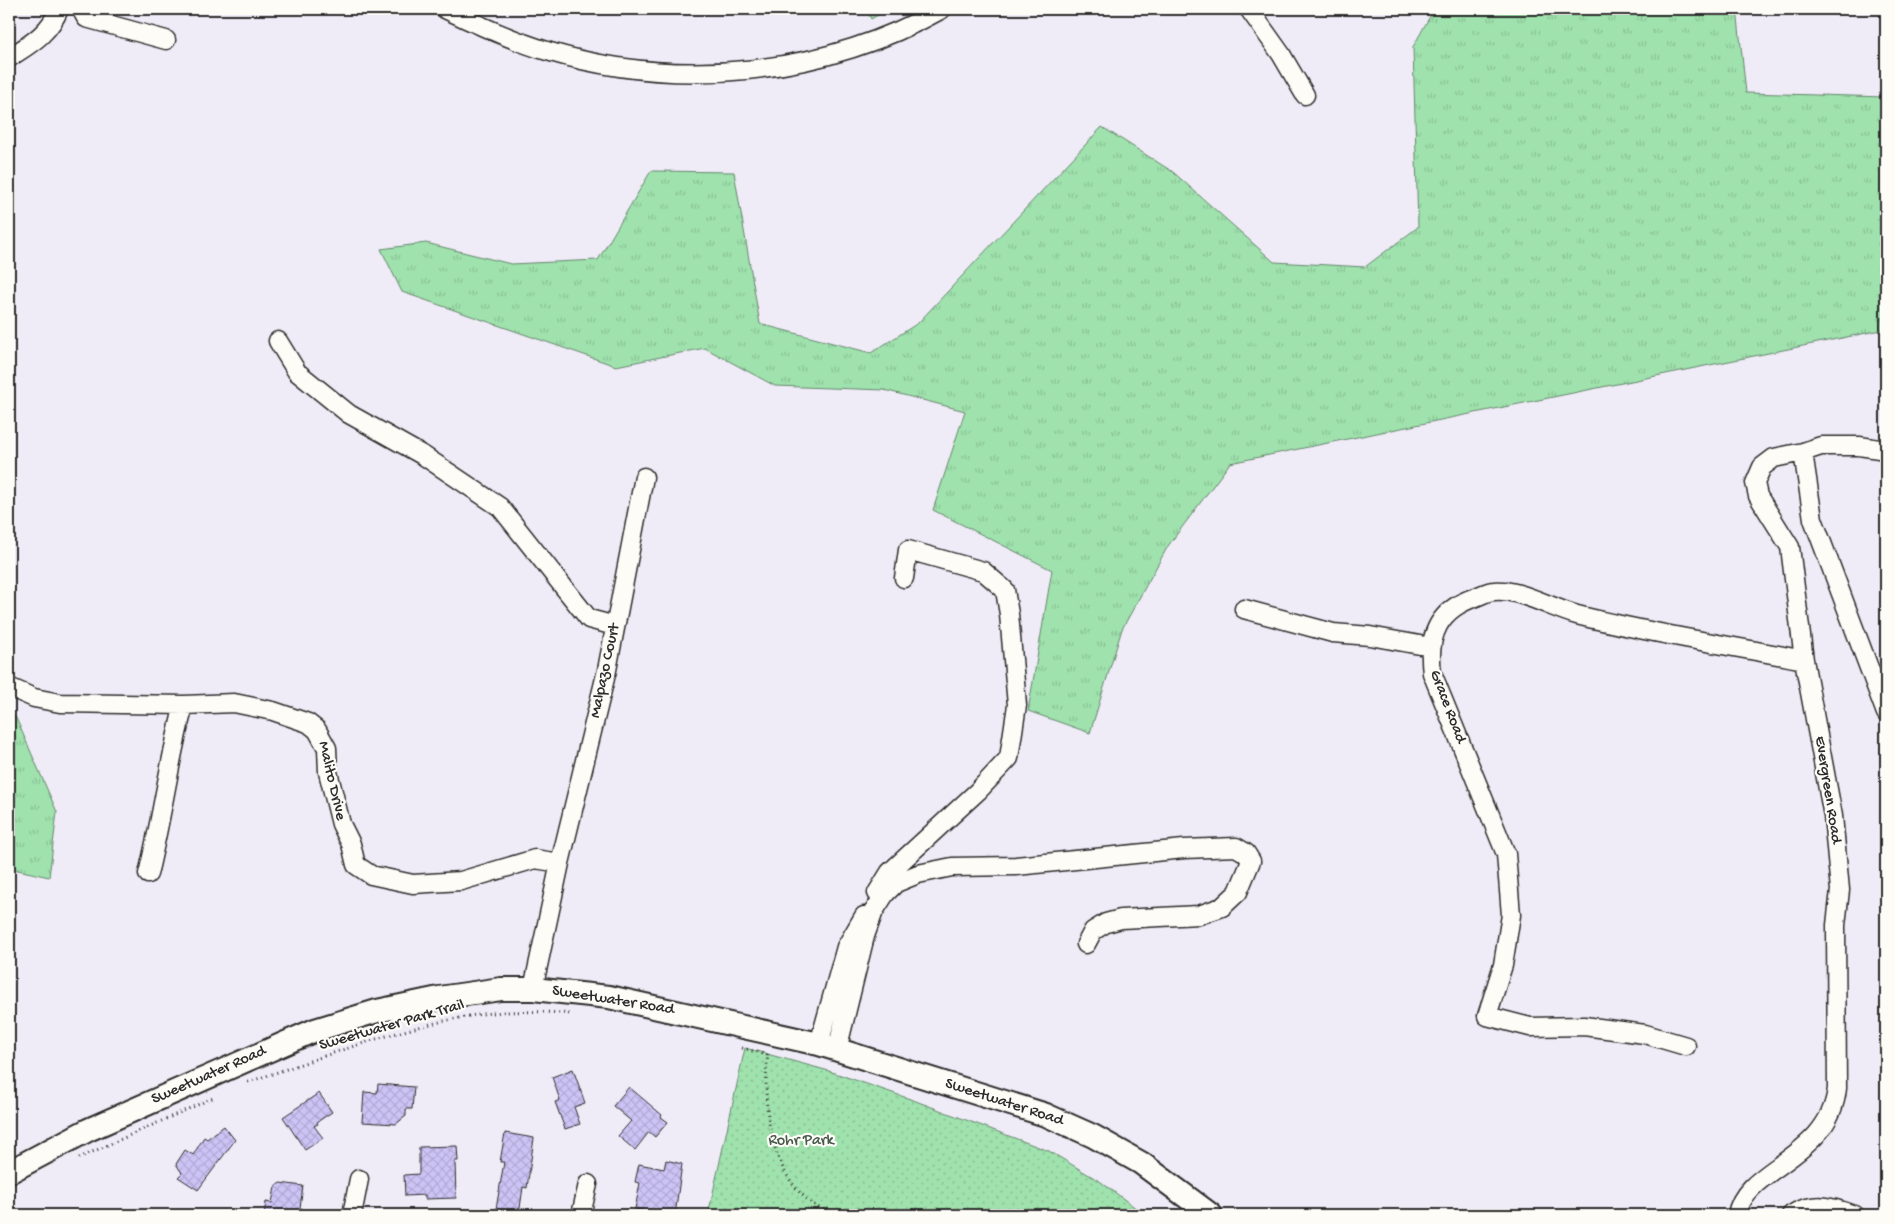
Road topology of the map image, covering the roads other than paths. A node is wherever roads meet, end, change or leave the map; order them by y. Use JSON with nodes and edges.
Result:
{"nodes":[{"id":1,"x":59,"y":9,"type":"edge"},
{"id":2,"x":81,"y":9,"type":"edge"},
{"id":3,"x":446,"y":9,"type":"edge"},
{"id":4,"x":942,"y":9,"type":"edge"},
{"id":5,"x":1249,"y":9,"type":"edge"},
{"id":6,"x":166,"y":40,"type":"dead end"},
{"id":7,"x":9,"y":58,"type":"edge"},
{"id":8,"x":1304,"y":95,"type":"dead end"},
{"id":9,"x":278,"y":341,"type":"dead end"},
{"id":10,"x":1886,"y":450,"type":"edge"},
{"id":11,"x":1803,"y":452,"type":"junction"},
{"id":12,"x":644,"y":477,"type":"dead end"},
{"id":13,"x":904,"y":578,"type":"dead end"},
{"id":14,"x":1244,"y":609,"type":"dead end"},
{"id":15,"x":616,"y":626,"type":"junction"},
{"id":16,"x":1431,"y":647,"type":"junction"},
{"id":17,"x":1804,"y":660,"type":"junction"},
{"id":18,"x":9,"y":687,"type":"edge"},
{"id":19,"x":184,"y":705,"type":"junction"},
{"id":20,"x":1886,"y":713,"type":"edge"},
{"id":21,"x":560,"y":863,"type":"junction"},
{"id":22,"x":148,"y":874,"type":"dead end"},
{"id":23,"x":1086,"y":944,"type":"dead end"},
{"id":24,"x":533,"y":989,"type":"junction"},
{"id":25,"x":1686,"y":1046,"type":"dead end"},
{"id":26,"x":828,"y":1047,"type":"junction"},
{"id":27,"x":359,"y":1179,"type":"dead end"},
{"id":28,"x":13,"y":1181,"type":"edge"},
{"id":29,"x":588,"y":1184,"type":"dead end"},
{"id":30,"x":352,"y":1215,"type":"edge"},
{"id":31,"x":581,"y":1215,"type":"edge"},
{"id":32,"x":1211,"y":1215,"type":"edge"},
{"id":33,"x":1738,"y":1215,"type":"edge"},
{"id":34,"x":1791,"y":1215,"type":"edge"},
{"id":35,"x":1854,"y":1215,"type":"edge"}],
"edges":[{"from":1,"to":7,"type":"street"},
{"from":2,"to":6,"type":"street"},
{"from":3,"to":4,"type":"street"},
{"from":5,"to":8,"type":"street"},
{"from":9,"to":15,"type":"street"},
{"from":10,"to":11,"type":"street","name":"Evergreen Road"},
{"from":11,"to":17,"type":"street","name":"Evergreen Road"},
{"from":11,"to":20,"type":"street"},
{"from":12,"to":15,"type":"street","name":"Malpazo Court"},
{"from":13,"to":26,"type":"street"},
{"from":14,"to":16,"type":"street"},
{"from":15,"to":21,"type":"street","name":"Malpazo Court"},
{"from":16,"to":17,"type":"street","name":"Grace Road"},
{"from":16,"to":25,"type":"street","name":"Grace Road"},
{"from":17,"to":33,"type":"street","name":"Evergreen Road"},
{"from":18,"to":19,"type":"street","name":"Malito Drive"},
{"from":19,"to":21,"type":"street","name":"Malito Drive"},
{"from":19,"to":22,"type":"street"},
{"from":21,"to":24,"type":"street"},
{"from":23,"to":26,"type":"street"},
{"from":24,"to":26,"type":"main road","name":"Sweetwater Road"},
{"from":24,"to":28,"type":"main road","name":"Sweetwater Road"},
{"from":26,"to":32,"type":"main road","name":"Sweetwater Road"},
{"from":27,"to":30,"type":"street"},
{"from":29,"to":31,"type":"street"},
{"from":34,"to":35,"type":"street"}]}
